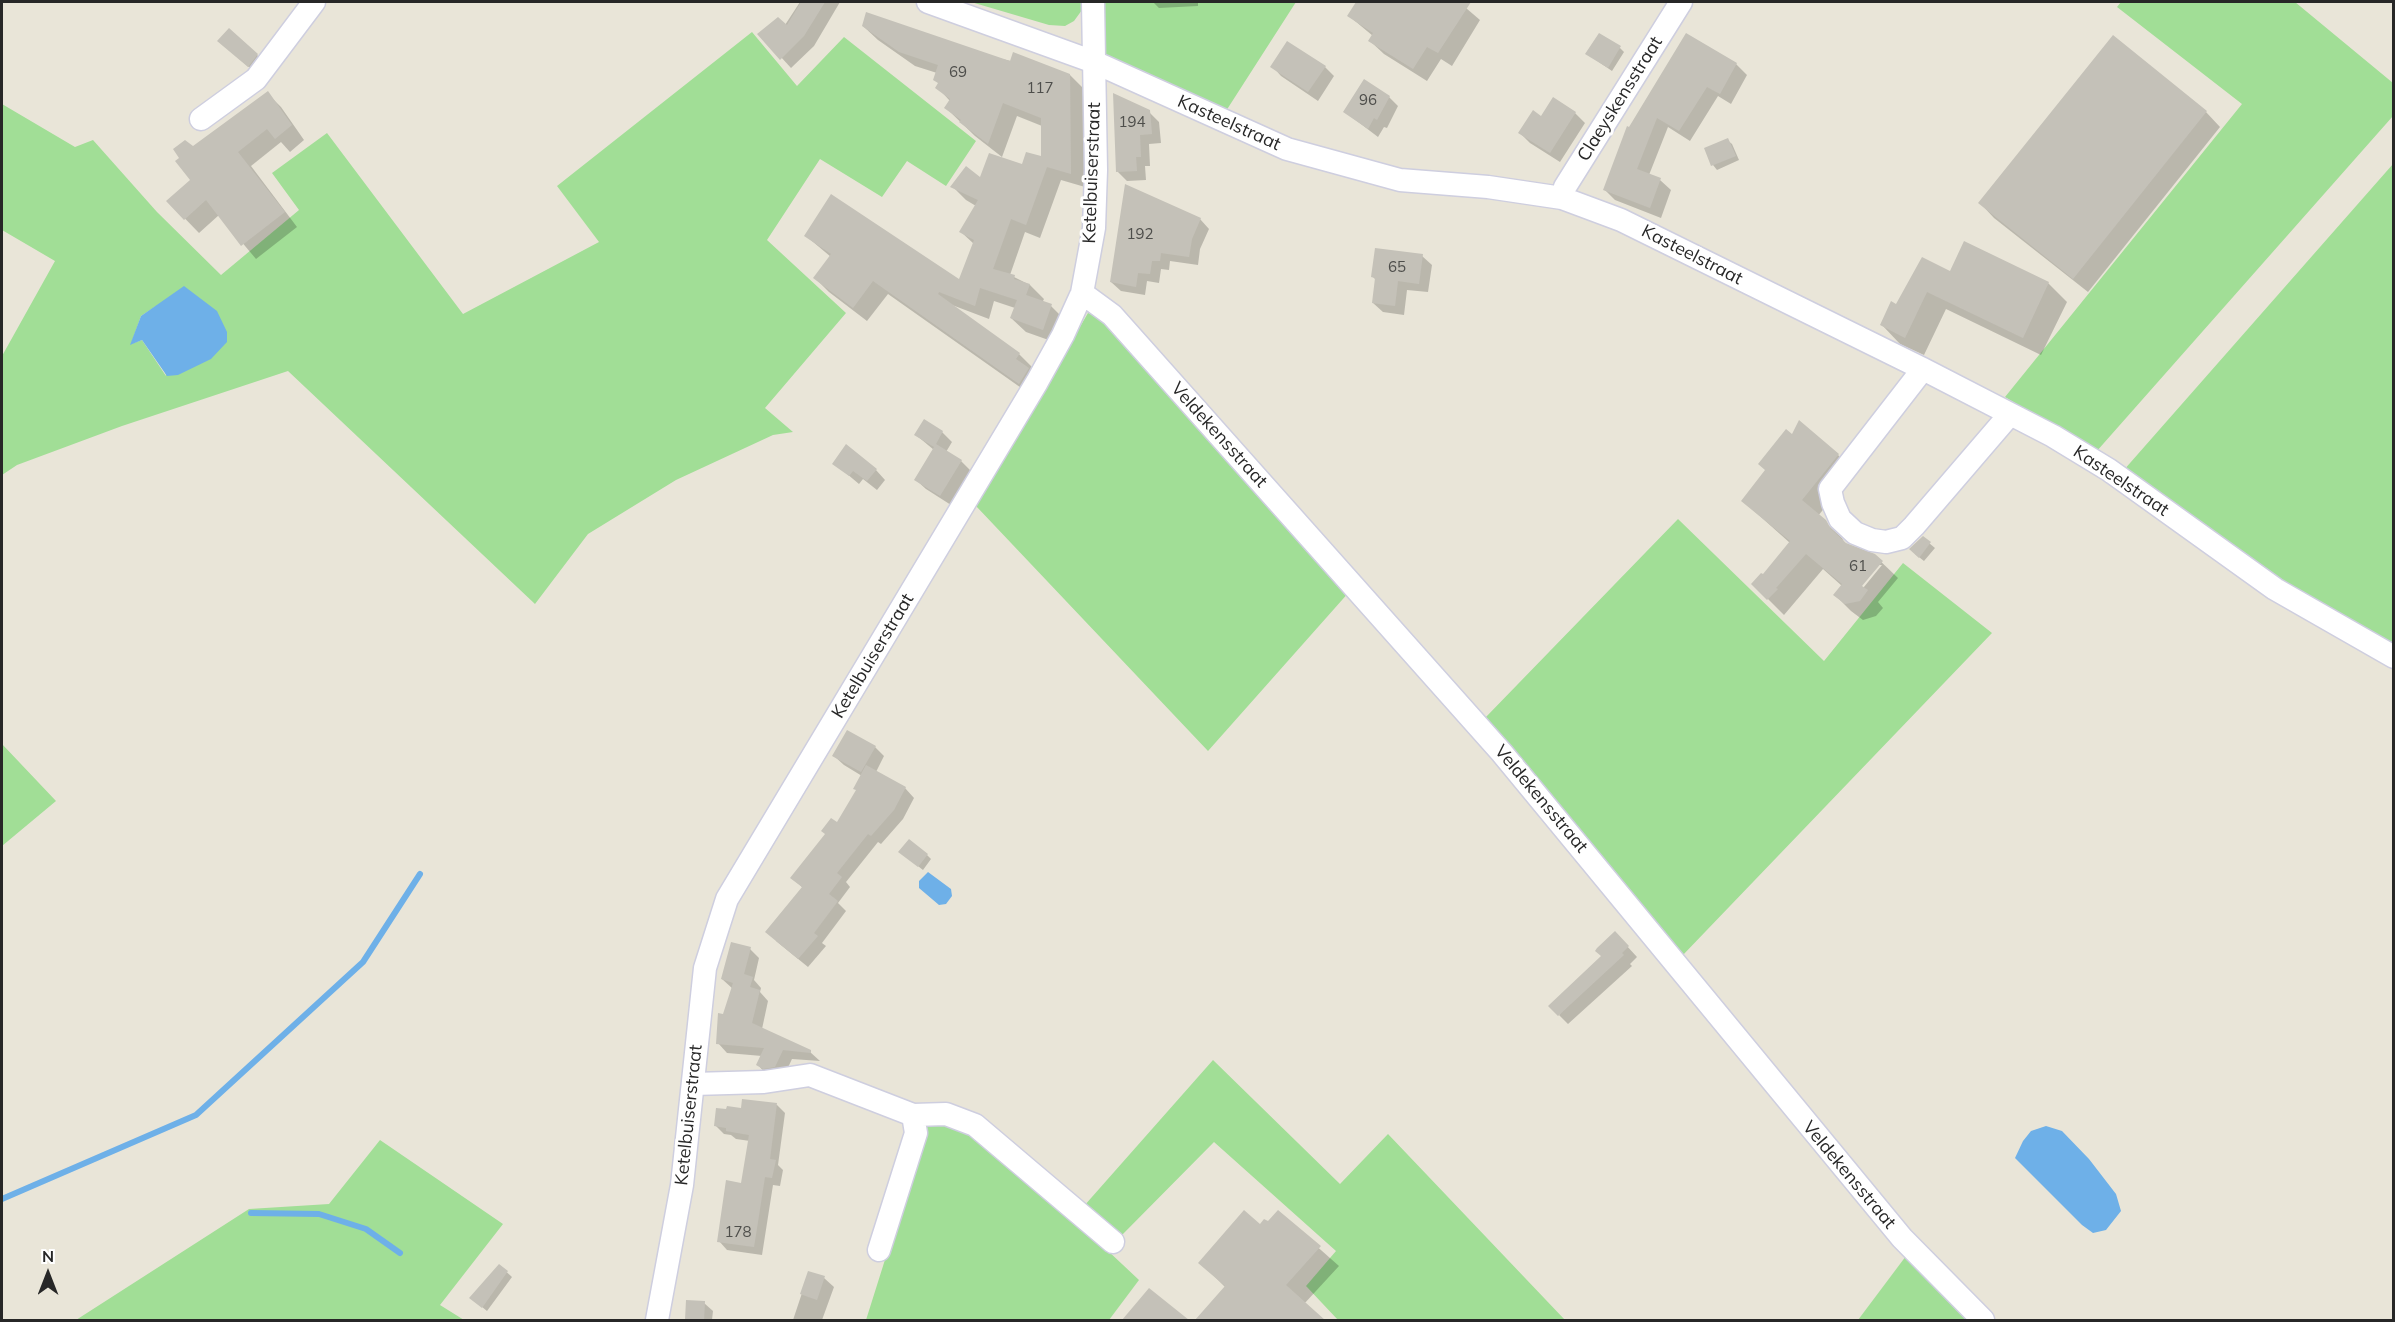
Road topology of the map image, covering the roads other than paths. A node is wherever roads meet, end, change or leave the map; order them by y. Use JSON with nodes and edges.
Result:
{"nodes":[{"id":1,"x":314,"y":2,"type":"edge"},
{"id":2,"x":928,"y":2,"type":"edge"},
{"id":3,"x":1094,"y":2,"type":"edge"},
{"id":4,"x":1681,"y":2,"type":"edge"},
{"id":5,"x":1094,"y":62,"type":"junction"},
{"id":6,"x":201,"y":119,"type":"dead end"},
{"id":7,"x":1562,"y":198,"type":"junction"},
{"id":8,"x":1082,"y":293,"type":"junction"},
{"id":9,"x":1923,"y":369,"type":"junction"},
{"id":10,"x":2008,"y":413,"type":"junction"},
{"id":11,"x":2394,"y":657,"type":"edge"},
{"id":12,"x":693,"y":1084,"type":"junction"},
{"id":13,"x":913,"y":1115,"type":"junction"},
{"id":14,"x":1113,"y":1242,"type":"dead end"},
{"id":15,"x":879,"y":1250,"type":"dead end"},
{"id":16,"x":657,"y":1320,"type":"edge"},
{"id":17,"x":1983,"y":1320,"type":"edge"}],
"edges":[{"from":1,"to":6,"type":"street"},
{"from":2,"to":5,"type":"street","name":"Kasteelstraat"},
{"from":3,"to":5,"type":"street","name":"Ketelbuiserstraat"},
{"from":4,"to":7,"type":"street","name":"Claeyskensstraat"},
{"from":5,"to":7,"type":"street","name":"Kasteelstraat"},
{"from":5,"to":8,"type":"street","name":"Ketelbuiserstraat"},
{"from":7,"to":9,"type":"street","name":"Kasteelstraat"},
{"from":8,"to":12,"type":"street","name":"Ketelbuiserstraat"},
{"from":8,"to":17,"type":"street","name":"Veldekensstraat"},
{"from":9,"to":10,"type":"street","name":"Kasteelstraat"},
{"from":9,"to":10,"type":"street"},
{"from":10,"to":11,"type":"street","name":"Kasteelstraat"},
{"from":12,"to":13,"type":"street"},
{"from":12,"to":16,"type":"street","name":"Ketelbuiserstraat"},
{"from":13,"to":14,"type":"street"},
{"from":13,"to":15,"type":"street"}]}
